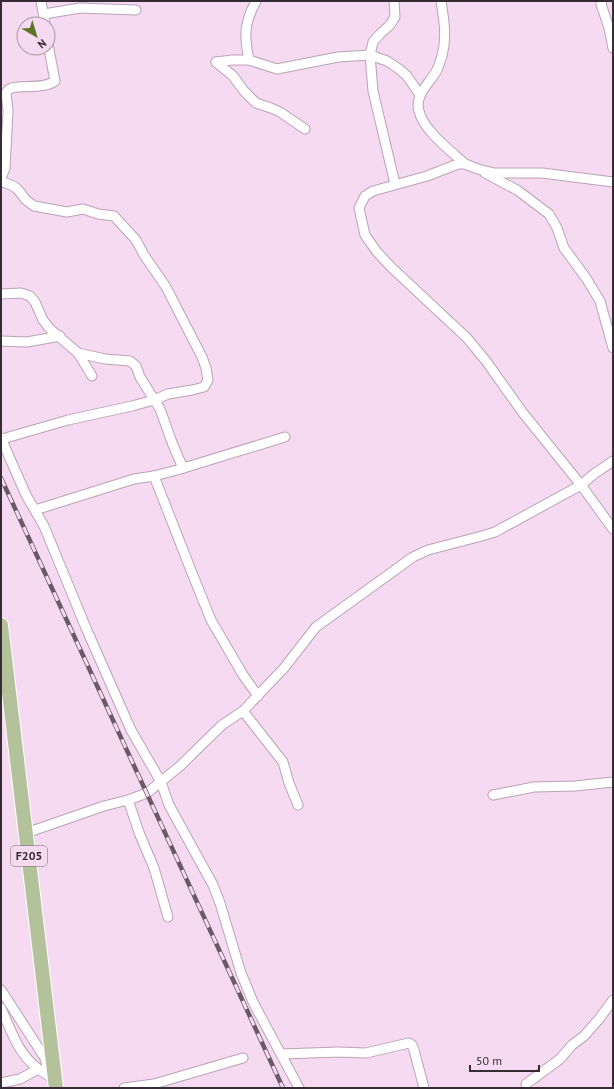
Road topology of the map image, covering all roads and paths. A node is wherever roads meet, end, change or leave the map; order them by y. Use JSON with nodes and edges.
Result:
{"nodes":[{"id":1,"x":41,"y":1,"type":"edge"},
{"id":2,"x":256,"y":1,"type":"edge"},
{"id":3,"x":394,"y":1,"type":"edge"},
{"id":4,"x":441,"y":1,"type":"edge"},
{"id":5,"x":602,"y":1,"type":"edge"},
{"id":6,"x":136,"y":10,"type":"dead end"},
{"id":7,"x":44,"y":14,"type":"joint"},
{"id":8,"x":613,"y":48,"type":"edge"},
{"id":9,"x":370,"y":55,"type":"junction"},
{"id":10,"x":50,"y":56,"type":"edge"},
{"id":11,"x":249,"y":60,"type":"junction"},
{"id":12,"x":420,"y":96,"type":"junction"},
{"id":13,"x":305,"y":129,"type":"dead end"},
{"id":14,"x":465,"y":164,"type":"junction"},
{"id":15,"x":478,"y":169,"type":"junction"},
{"id":16,"x":1,"y":179,"type":"edge"},
{"id":17,"x":613,"y":182,"type":"edge"},
{"id":18,"x":395,"y":184,"type":"junction"},
{"id":19,"x":1,"y":294,"type":"edge"},
{"id":20,"x":60,"y":336,"type":"junction"},
{"id":21,"x":1,"y":341,"type":"edge"},
{"id":22,"x":613,"y":348,"type":"edge"},
{"id":23,"x":78,"y":353,"type":"junction"},
{"id":24,"x":92,"y":376,"type":"dead end"},
{"id":25,"x":154,"y":400,"type":"junction"},
{"id":26,"x":285,"y":437,"type":"dead end"},
{"id":27,"x":1,"y":439,"type":"edge"},
{"id":28,"x":613,"y":461,"type":"edge"},
{"id":29,"x":183,"y":468,"type":"junction"},
{"id":30,"x":154,"y":476,"type":"junction"},
{"id":31,"x":580,"y":485,"type":"junction"},
{"id":32,"x":35,"y":510,"type":"junction"},
{"id":33,"x":613,"y":529,"type":"edge"},
{"id":34,"x":1,"y":625,"type":"edge"},
{"id":35,"x":258,"y":696,"type":"junction"},
{"id":36,"x":243,"y":711,"type":"junction"},
{"id":37,"x":161,"y":782,"type":"junction"},
{"id":38,"x":613,"y":782,"type":"edge"},
{"id":39,"x":493,"y":795,"type":"dead end"},
{"id":40,"x":128,"y":800,"type":"junction"},
{"id":41,"x":298,"y":805,"type":"dead end"},
{"id":42,"x":26,"y":834,"type":"junction"},
{"id":43,"x":168,"y":917,"type":"dead end"},
{"id":44,"x":1,"y":990,"type":"edge"},
{"id":45,"x":613,"y":1000,"type":"edge"},
{"id":46,"x":1,"y":1008,"type":"edge"},
{"id":47,"x":282,"y":1054,"type":"junction"},
{"id":48,"x":243,"y":1058,"type":"dead end"},
{"id":49,"x":38,"y":1069,"type":"junction"},
{"id":50,"x":1,"y":1083,"type":"edge"},
{"id":51,"x":54,"y":1083,"type":"edge"},
{"id":52,"x":526,"y":1084,"type":"dead end"},
{"id":53,"x":154,"y":1086,"type":"edge"},
{"id":54,"x":124,"y":1088,"type":"edge"},
{"id":55,"x":299,"y":1088,"type":"edge"},
{"id":56,"x":424,"y":1088,"type":"edge"}],
"edges":[{"from":1,"to":7,"type":"street"},
{"from":2,"to":11,"type":"street"},
{"from":3,"to":9,"type":"street"},
{"from":4,"to":12,"type":"street"},
{"from":5,"to":8,"type":"street"},
{"from":6,"to":7,"type":"street"},
{"from":9,"to":11,"type":"street"},
{"from":9,"to":12,"type":"street"},
{"from":9,"to":18,"type":"street"},
{"from":10,"to":16,"type":"street"},
{"from":11,"to":13,"type":"street"},
{"from":12,"to":14,"type":"street"},
{"from":14,"to":15,"type":"street"},
{"from":14,"to":18,"type":"street"},
{"from":15,"to":17,"type":"street"},
{"from":15,"to":22,"type":"street"},
{"from":16,"to":25,"type":"street"},
{"from":18,"to":31,"type":"street"},
{"from":19,"to":20,"type":"street"},
{"from":20,"to":21,"type":"street"},
{"from":20,"to":23,"type":"street"},
{"from":23,"to":24,"type":"street"},
{"from":23,"to":25,"type":"street"},
{"from":25,"to":27,"type":"street"},
{"from":25,"to":29,"type":"street"},
{"from":26,"to":29,"type":"street"},
{"from":27,"to":32,"type":"street"},
{"from":28,"to":31,"type":"street"},
{"from":29,"to":30,"type":"street"},
{"from":30,"to":32,"type":"street"},
{"from":30,"to":35,"type":"street"},
{"from":31,"to":33,"type":"street"},
{"from":31,"to":35,"type":"street"},
{"from":32,"to":37,"type":"street"},
{"from":34,"to":42,"type":"main road","number":"F205"},
{"from":35,"to":36,"type":"street"},
{"from":36,"to":37,"type":"street"},
{"from":36,"to":41,"type":"street"},
{"from":37,"to":40,"type":"street"},
{"from":37,"to":47,"type":"street"},
{"from":38,"to":39,"type":"street"},
{"from":40,"to":42,"type":"street"},
{"from":40,"to":43,"type":"street"},
{"from":42,"to":51,"type":"main road","number":"F205"},
{"from":44,"to":51,"type":"street"},
{"from":45,"to":52,"type":"street"},
{"from":46,"to":49,"type":"street"},
{"from":47,"to":55,"type":"street"},
{"from":47,"to":56,"type":"street"},
{"from":48,"to":53,"type":"street"},
{"from":49,"to":50,"type":"street"},
{"from":49,"to":51,"type":"street"},
{"from":53,"to":54,"type":"street"}]}
